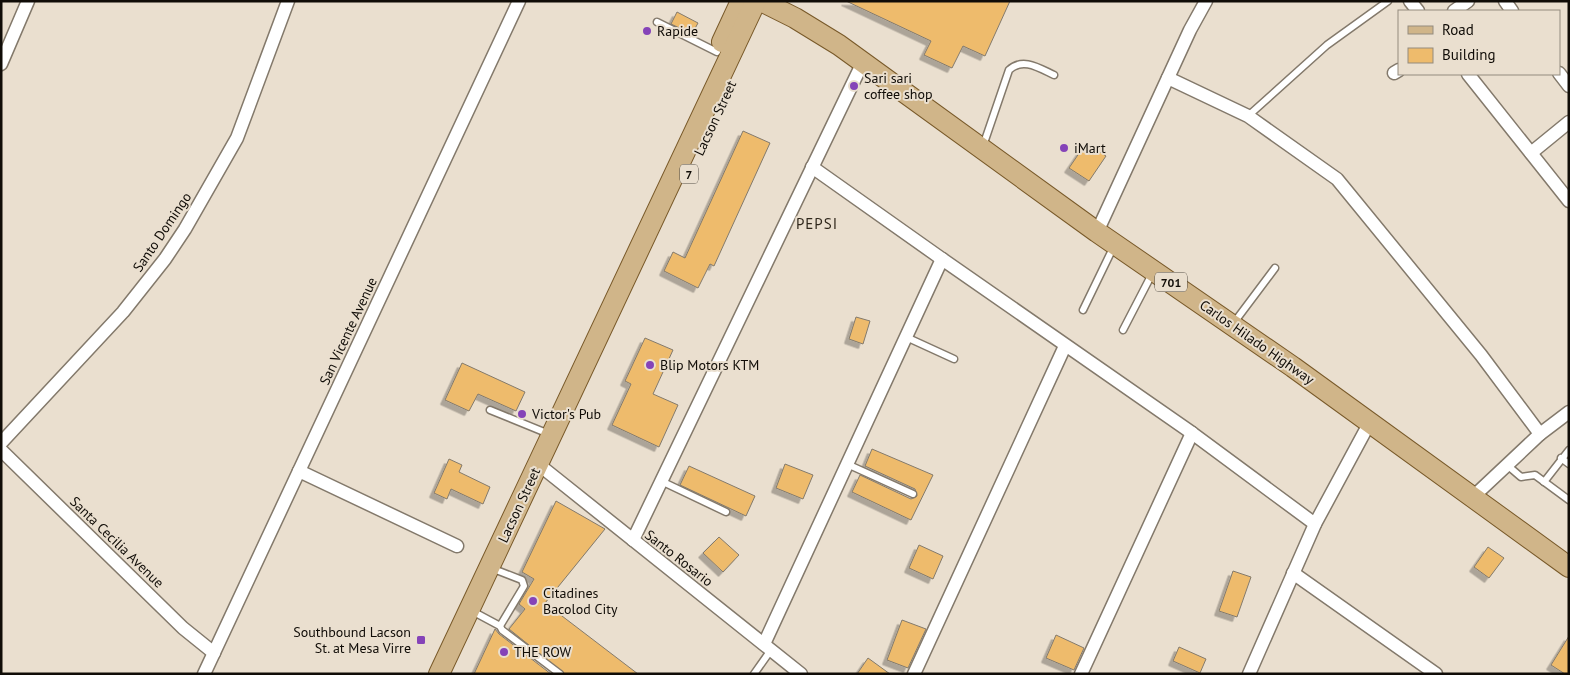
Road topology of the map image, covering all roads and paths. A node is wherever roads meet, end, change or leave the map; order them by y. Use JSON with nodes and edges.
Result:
{"nodes":[{"id":1,"x":28,"y":1,"type":"edge"},
{"id":2,"x":288,"y":1,"type":"edge"},
{"id":3,"x":519,"y":1,"type":"edge"},
{"id":4,"x":741,"y":1,"type":"edge"},
{"id":5,"x":1206,"y":1,"type":"edge"},
{"id":6,"x":1388,"y":1,"type":"edge"},
{"id":7,"x":1468,"y":1,"type":"edge"},
{"id":8,"x":764,"y":2,"type":"edge"},
{"id":9,"x":1455,"y":10,"type":"edge"},
{"id":10,"x":657,"y":22,"type":"dead end"},
{"id":11,"x":717,"y":52,"type":"junction"},
{"id":12,"x":863,"y":62,"type":"junction"},
{"id":13,"x":1,"y":64,"type":"edge"},
{"id":14,"x":1560,"y":74,"type":"edge"},
{"id":15,"x":1054,"y":75,"type":"dead end"},
{"id":16,"x":1469,"y":75,"type":"edge"},
{"id":17,"x":1168,"y":78,"type":"junction"},
{"id":18,"x":1569,"y":86,"type":"edge"},
{"id":19,"x":1248,"y":116,"type":"junction"},
{"id":20,"x":1569,"y":122,"type":"edge"},
{"id":21,"x":982,"y":150,"type":"junction"},
{"id":22,"x":1530,"y":152,"type":"junction"},
{"id":23,"x":812,"y":167,"type":"junction"},
{"id":24,"x":1569,"y":201,"type":"edge"},
{"id":25,"x":1098,"y":232,"type":"junction"},
{"id":26,"x":1115,"y":244,"type":"junction"},
{"id":27,"x":942,"y":259,"type":"junction"},
{"id":28,"x":1275,"y":268,"type":"dead end"},
{"id":29,"x":1154,"y":270,"type":"junction"},
{"id":30,"x":1082,"y":310,"type":"dead end"},
{"id":31,"x":1232,"y":324,"type":"junction"},
{"id":32,"x":1123,"y":330,"type":"dead end"},
{"id":33,"x":597,"y":336,"type":"junction"},
{"id":34,"x":906,"y":337,"type":"junction"},
{"id":35,"x":1065,"y":346,"type":"junction"},
{"id":36,"x":954,"y":359,"type":"dead end"},
{"id":37,"x":490,"y":410,"type":"dead end"},
{"id":38,"x":1569,"y":412,"type":"edge"},
{"id":39,"x":1370,"y":422,"type":"junction"},
{"id":40,"x":1192,"y":433,"type":"junction"},
{"id":41,"x":1540,"y":434,"type":"junction"},
{"id":42,"x":551,"y":435,"type":"junction"},
{"id":43,"x":1,"y":443,"type":"edge"},
{"id":44,"x":1,"y":450,"type":"edge"},
{"id":45,"x":1569,"y":450,"type":"edge"},
{"id":46,"x":1560,"y":458,"type":"junction"},
{"id":47,"x":538,"y":464,"type":"junction"},
{"id":48,"x":846,"y":464,"type":"junction"},
{"id":49,"x":1569,"y":464,"type":"edge"},
{"id":50,"x":1507,"y":465,"type":"junction"},
{"id":51,"x":299,"y":471,"type":"junction"},
{"id":52,"x":661,"y":481,"type":"junction"},
{"id":53,"x":1544,"y":482,"type":"junction"},
{"id":54,"x":913,"y":494,"type":"dead end"},
{"id":55,"x":1474,"y":496,"type":"junction"},
{"id":56,"x":1569,"y":500,"type":"edge"},
{"id":57,"x":726,"y":512,"type":"dead end"},
{"id":58,"x":1315,"y":524,"type":"junction"},
{"id":59,"x":633,"y":540,"type":"junction"},
{"id":60,"x":457,"y":546,"type":"dead end"},
{"id":61,"x":1567,"y":562,"type":"edge"},
{"id":62,"x":490,"y":568,"type":"junction"},
{"id":63,"x":1293,"y":573,"type":"junction"},
{"id":64,"x":470,"y":610,"type":"junction"},
{"id":65,"x":500,"y":626,"type":"junction"},
{"id":66,"x":767,"y":647,"type":"junction"},
{"id":67,"x":214,"y":653,"type":"junction"},
{"id":68,"x":204,"y":674,"type":"edge"},
{"id":69,"x":439,"y":674,"type":"edge"},
{"id":70,"x":560,"y":674,"type":"edge"},
{"id":71,"x":754,"y":674,"type":"edge"},
{"id":72,"x":801,"y":674,"type":"edge"},
{"id":73,"x":914,"y":674,"type":"edge"},
{"id":74,"x":1081,"y":674,"type":"edge"},
{"id":75,"x":1249,"y":674,"type":"edge"},
{"id":76,"x":1436,"y":674,"type":"edge"}],
"edges":[{"from":1,"to":13,"type":"street"},
{"from":2,"to":43,"type":"street","name":"Santo Domingo"},
{"from":3,"to":51,"type":"street","name":"San Vicente Avenue"},
{"from":4,"to":11,"type":"main road","name":"Lacson Street","number":"7"},
{"from":5,"to":17,"type":"street"},
{"from":6,"to":19,"type":"lane"},
{"from":7,"to":9,"type":"street"},
{"from":8,"to":12,"type":"main road","name":"Carlos Hilado Highway","number":"701"},
{"from":8,"to":33,"type":"main road","name":"Lacson Street","number":"7"},
{"from":8,"to":33,"type":"main road","name":"Lacson Street","number":"7"},
{"from":10,"to":11,"type":"lane"},
{"from":11,"to":33,"type":"main road","name":"Lacson Street","number":"7"},
{"from":12,"to":21,"type":"main road","name":"Carlos Hilado Highway","number":"701"},
{"from":12,"to":23,"type":"street"},
{"from":14,"to":18,"type":"street"},
{"from":15,"to":21,"type":"lane"},
{"from":16,"to":22,"type":"street"},
{"from":17,"to":19,"type":"street"},
{"from":17,"to":25,"type":"street"},
{"from":19,"to":41,"type":"street"},
{"from":20,"to":22,"type":"street"},
{"from":21,"to":25,"type":"main road","name":"Carlos Hilado Highway","number":"701"},
{"from":22,"to":24,"type":"street"},
{"from":23,"to":27,"type":"street"},
{"from":23,"to":52,"type":"street"},
{"from":25,"to":26,"type":"main road","name":"Carlos Hilado Highway","number":"701"},
{"from":26,"to":29,"type":"main road","name":"Carlos Hilado Highway","number":"701"},
{"from":26,"to":30,"type":"lane"},
{"from":27,"to":34,"type":"street"},
{"from":27,"to":35,"type":"street"},
{"from":28,"to":31,"type":"lane"},
{"from":29,"to":31,"type":"main road","name":"Carlos Hilado Highway","number":"701"},
{"from":29,"to":32,"type":"lane"},
{"from":31,"to":39,"type":"main road","name":"Carlos Hilado Highway","number":"701"},
{"from":33,"to":42,"type":"main road","name":"Lacson Street","number":"7"},
{"from":34,"to":36,"type":"lane"},
{"from":34,"to":48,"type":"street"},
{"from":35,"to":40,"type":"street"},
{"from":35,"to":73,"type":"street"},
{"from":37,"to":42,"type":"lane"},
{"from":38,"to":41,"type":"street"},
{"from":39,"to":55,"type":"main road","name":"Carlos Hilado Highway","number":"701"},
{"from":39,"to":58,"type":"street"},
{"from":40,"to":58,"type":"street"},
{"from":40,"to":74,"type":"street"},
{"from":41,"to":50,"type":"street"},
{"from":42,"to":47,"type":"main road","name":"Lacson Street","number":"7"},
{"from":44,"to":67,"type":"street","name":"Santa Cecilia Avenue"},
{"from":45,"to":46,"type":"lane"},
{"from":46,"to":49,"type":"lane"},
{"from":46,"to":53,"type":"lane"},
{"from":47,"to":59,"type":"street","name":"Santo Rosario"},
{"from":47,"to":62,"type":"main road","name":"Lacson Street","number":"7"},
{"from":48,"to":54,"type":"lane"},
{"from":48,"to":66,"type":"street"},
{"from":50,"to":53,"type":"lane"},
{"from":50,"to":55,"type":"street"},
{"from":51,"to":60,"type":"street"},
{"from":51,"to":67,"type":"street","name":"San Vicente Avenue"},
{"from":52,"to":57,"type":"lane"},
{"from":52,"to":59,"type":"street"},
{"from":53,"to":56,"type":"lane"},
{"from":55,"to":61,"type":"main road","name":"Carlos Hilado Highway","number":"701"},
{"from":58,"to":63,"type":"street"},
{"from":59,"to":66,"type":"street","name":"Santo Rosario"},
{"from":62,"to":64,"type":"main road","name":"Lacson Street","number":"7"},
{"from":62,"to":65,"type":"lane"},
{"from":63,"to":75,"type":"street"},
{"from":63,"to":76,"type":"street"},
{"from":64,"to":65,"type":"lane"},
{"from":64,"to":69,"type":"main road","name":"Lacson Street","number":"7"},
{"from":65,"to":70,"type":"lane"},
{"from":66,"to":71,"type":"lane"},
{"from":66,"to":72,"type":"street","name":"Santo Rosario"},
{"from":67,"to":68,"type":"street","name":"San Vicente Avenue"}]}
